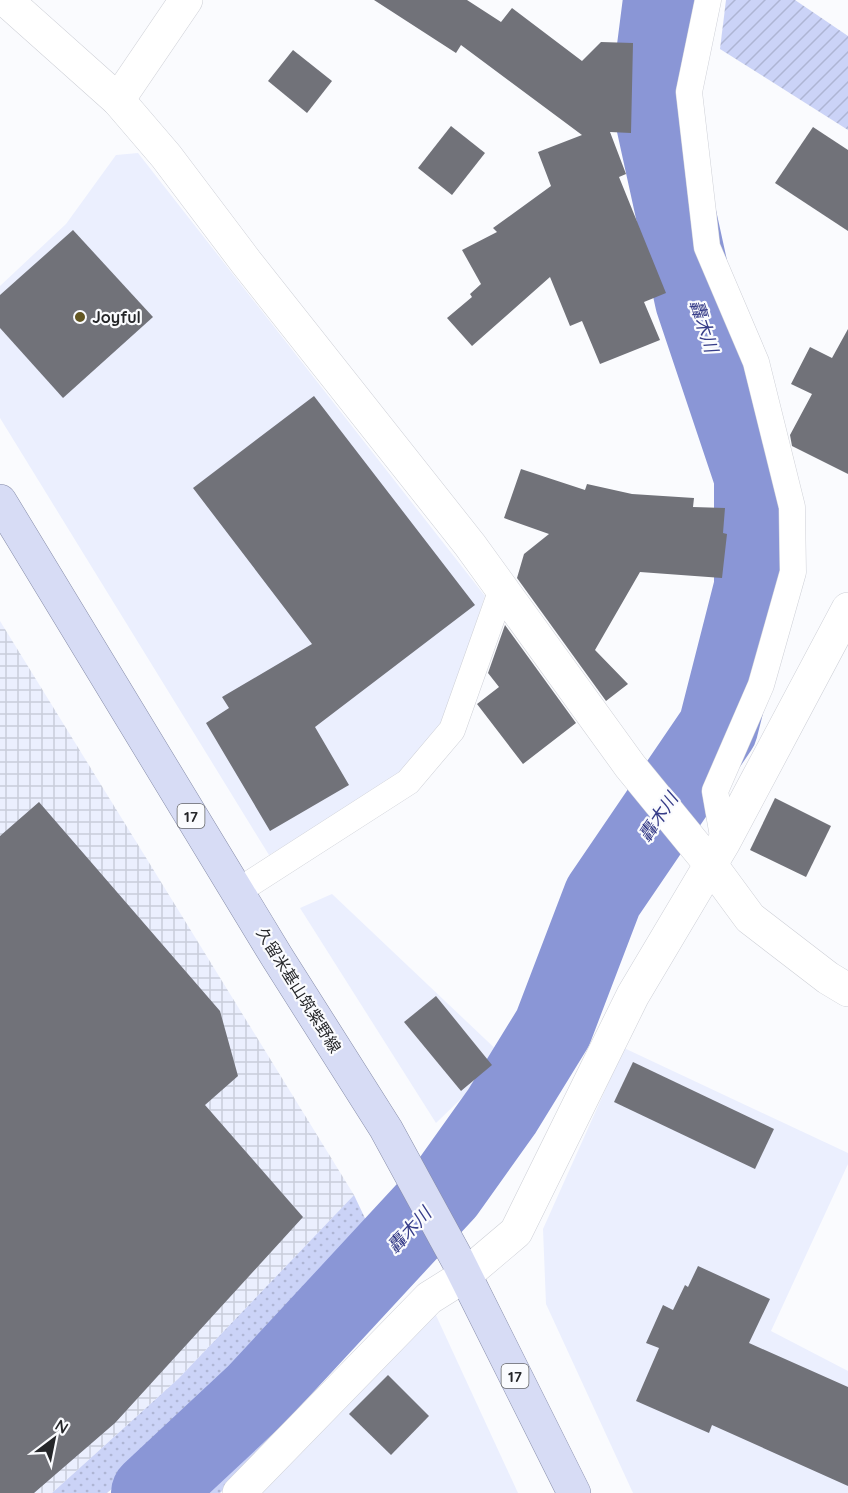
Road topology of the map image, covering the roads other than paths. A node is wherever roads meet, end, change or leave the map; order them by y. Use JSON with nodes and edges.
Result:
{"nodes":[{"id":1,"x":6,"y":0,"type":"edge"},
{"id":2,"x":186,"y":0,"type":"edge"},
{"id":3,"x":708,"y":0,"type":"edge"},
{"id":4,"x":118,"y":100,"type":"junction"},
{"id":5,"x":0,"y":501,"type":"edge"},
{"id":6,"x":502,"y":589,"type":"junction"},
{"id":7,"x":848,"y":609,"type":"edge"},
{"id":8,"x":717,"y":854,"type":"junction"},
{"id":9,"x":237,"y":892,"type":"junction"},
{"id":10,"x":848,"y":990,"type":"edge"},
{"id":11,"x":460,"y":1268,"type":"junction"},
{"id":12,"x":239,"y":1493,"type":"edge"},
{"id":13,"x":574,"y":1493,"type":"edge"}],
"edges":[{"from":1,"to":4,"type":"street"},
{"from":2,"to":4,"type":"street"},
{"from":3,"to":8,"type":"lane"},
{"from":4,"to":6,"type":"street"},
{"from":5,"to":9,"type":"main road","name":"久留米基山筑紫野線","number":"17"},
{"from":6,"to":8,"type":"street"},
{"from":6,"to":9,"type":"lane"},
{"from":7,"to":8,"type":"street"},
{"from":8,"to":10,"type":"street"},
{"from":8,"to":11,"type":"street"},
{"from":9,"to":11,"type":"main road","name":"久留米基山筑紫野線","number":"17"},
{"from":11,"to":12,"type":"street"},
{"from":11,"to":13,"type":"main road","name":"久留米基山筑紫野線","number":"17"}]}
